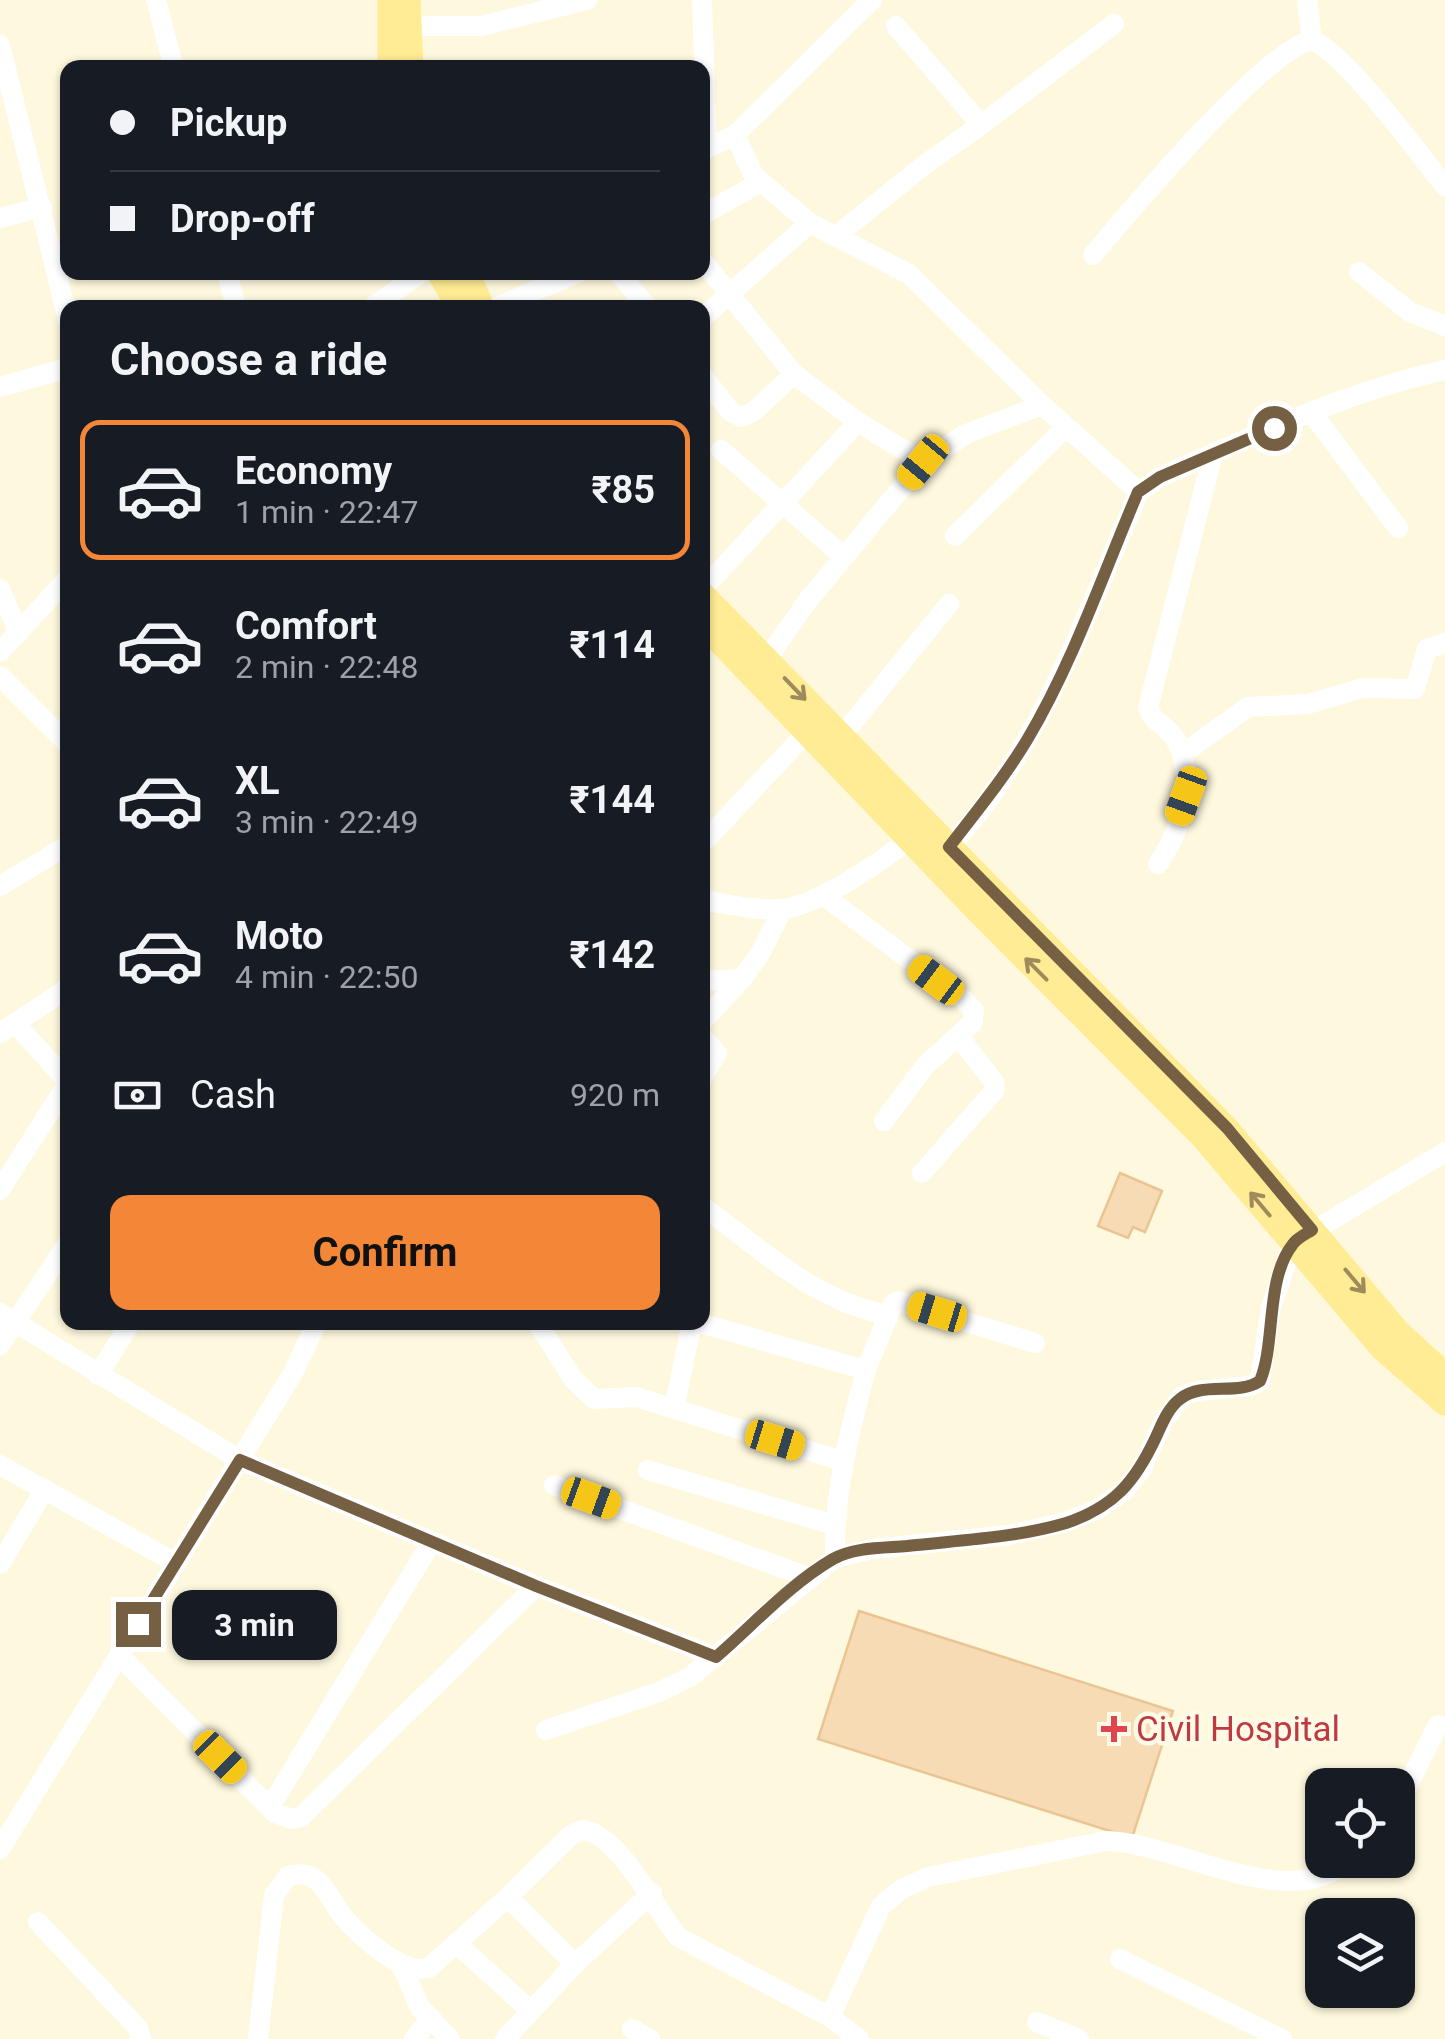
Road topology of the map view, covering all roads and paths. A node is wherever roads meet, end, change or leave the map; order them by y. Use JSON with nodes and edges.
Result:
{"nodes":[{"id":1,"x":156,"y":0,"type":"edge"},
{"id":2,"x":390,"y":0,"type":"edge"},
{"id":3,"x":408,"y":0,"type":"edge"},
{"id":4,"x":587,"y":0,"type":"edge"},
{"id":5,"x":702,"y":0,"type":"edge"},
{"id":6,"x":872,"y":0,"type":"edge"},
{"id":7,"x":1307,"y":0,"type":"edge"},
{"id":8,"x":1114,"y":24,"type":"dead end"},
{"id":9,"x":410,"y":26,"type":"junction"},
{"id":10,"x":896,"y":26,"type":"dead end"},
{"id":11,"x":1312,"y":40,"type":"junction"},
{"id":12,"x":0,"y":45,"type":"edge"},
{"id":13,"x":172,"y":60,"type":"edge"},
{"id":14,"x":390,"y":60,"type":"edge"},
{"id":15,"x":411,"y":60,"type":"edge"},
{"id":16,"x":703,"y":60,"type":"edge"},
{"id":17,"x":6,"y":94,"type":"edge"},
{"id":18,"x":981,"y":126,"type":"junction"},
{"id":19,"x":735,"y":135,"type":"junction"},
{"id":20,"x":710,"y":148,"type":"edge"},
{"id":21,"x":761,"y":182,"type":"junction"},
{"id":22,"x":1445,"y":186,"type":"edge"},
{"id":23,"x":42,"y":207,"type":"junction"},
{"id":24,"x":710,"y":211,"type":"edge"},
{"id":25,"x":0,"y":218,"type":"edge"},
{"id":26,"x":810,"y":223,"type":"junction"},
{"id":27,"x":836,"y":236,"type":"junction"},
{"id":28,"x":1093,"y":255,"type":"dead end"},
{"id":29,"x":710,"y":269,"type":"edge"},
{"id":30,"x":1359,"y":272,"type":"dead end"},
{"id":31,"x":411,"y":280,"type":"edge"},
{"id":32,"x":561,"y":280,"type":"edge"},
{"id":33,"x":625,"y":280,"type":"edge"},
{"id":34,"x":730,"y":293,"type":"junction"},
{"id":35,"x":63,"y":300,"type":"edge"},
{"id":36,"x":382,"y":300,"type":"edge"},
{"id":37,"x":513,"y":300,"type":"edge"},
{"id":38,"x":641,"y":300,"type":"edge"},
{"id":39,"x":710,"y":311,"type":"edge"},
{"id":40,"x":1445,"y":326,"type":"edge"},
{"id":41,"x":60,"y":370,"type":"edge"},
{"id":42,"x":1445,"y":370,"type":"edge"},
{"id":43,"x":794,"y":374,"type":"junction"},
{"id":44,"x":710,"y":385,"type":"edge"},
{"id":45,"x":0,"y":387,"type":"edge"},
{"id":46,"x":1042,"y":406,"type":"junction"},
{"id":47,"x":1312,"y":413,"type":"junction"},
{"id":48,"x":858,"y":422,"type":"junction"},
{"id":49,"x":1066,"y":427,"type":"junction"},
{"id":50,"x":721,"y":450,"type":"dead end"},
{"id":51,"x":1213,"y":454,"type":"junction"},
{"id":52,"x":923,"y":462,"type":"junction"},
{"id":53,"x":1138,"y":492,"type":"junction"},
{"id":54,"x":782,"y":503,"type":"junction"},
{"id":55,"x":1398,"y":528,"type":"dead end"},
{"id":56,"x":955,"y":536,"type":"dead end"},
{"id":57,"x":844,"y":557,"type":"junction"},
{"id":58,"x":710,"y":583,"type":"edge"},
{"id":59,"x":60,"y":587,"type":"edge"},
{"id":60,"x":0,"y":589,"type":"edge"},
{"id":61,"x":710,"y":600,"type":"edge"},
{"id":62,"x":949,"y":604,"type":"dead end"},
{"id":63,"x":710,"y":631,"type":"edge"},
{"id":64,"x":19,"y":633,"type":"junction"},
{"id":65,"x":1445,"y":644,"type":"edge"},
{"id":66,"x":0,"y":652,"type":"edge"},
{"id":67,"x":766,"y":660,"type":"junction"},
{"id":68,"x":0,"y":676,"type":"edge"},
{"id":69,"x":807,"y":732,"type":"junction"},
{"id":70,"x":60,"y":736,"type":"edge"},
{"id":71,"x":841,"y":736,"type":"junction"},
{"id":72,"x":1182,"y":754,"type":"junction"},
{"id":73,"x":917,"y":830,"type":"junction"},
{"id":74,"x":710,"y":835,"type":"edge"},
{"id":75,"x":60,"y":850,"type":"edge"},
{"id":76,"x":941,"y":855,"type":"junction"},
{"id":77,"x":1158,"y":864,"type":"dead end"},
{"id":78,"x":0,"y":886,"type":"edge"},
{"id":79,"x":824,"y":896,"type":"junction"},
{"id":80,"x":710,"y":901,"type":"edge"},
{"id":81,"x":782,"y":910,"type":"junction"},
{"id":82,"x":742,"y":978,"type":"junction"},
{"id":83,"x":710,"y":980,"type":"edge"},
{"id":84,"x":60,"y":993,"type":"edge"},
{"id":85,"x":710,"y":1013,"type":"edge"},
{"id":86,"x":8,"y":1028,"type":"edge"},
{"id":87,"x":959,"y":1037,"type":"junction"},
{"id":88,"x":60,"y":1075,"type":"edge"},
{"id":89,"x":60,"y":1095,"type":"edge"},
{"id":90,"x":884,"y":1121,"type":"dead end"},
{"id":91,"x":1445,"y":1152,"type":"edge"},
{"id":92,"x":922,"y":1173,"type":"dead end"},
{"id":93,"x":0,"y":1190,"type":"edge"},
{"id":94,"x":710,"y":1212,"type":"edge"},
{"id":95,"x":1303,"y":1236,"type":"junction"},
{"id":96,"x":60,"y":1252,"type":"edge"},
{"id":97,"x":887,"y":1316,"type":"junction"},
{"id":98,"x":7,"y":1317,"type":"edge"},
{"id":99,"x":710,"y":1326,"type":"edge"},
{"id":100,"x":125,"y":1330,"type":"edge"},
{"id":101,"x":314,"y":1330,"type":"edge"},
{"id":102,"x":542,"y":1330,"type":"edge"},
{"id":103,"x":692,"y":1330,"type":"edge"},
{"id":104,"x":1035,"y":1343,"type":"dead end"},
{"id":105,"x":0,"y":1345,"type":"edge"},
{"id":106,"x":866,"y":1370,"type":"junction"},
{"id":107,"x":98,"y":1375,"type":"junction"},
{"id":108,"x":1445,"y":1375,"type":"edge"},
{"id":109,"x":1445,"y":1403,"type":"edge"},
{"id":110,"x":674,"y":1409,"type":"junction"},
{"id":111,"x":240,"y":1460,"type":"junction"},
{"id":112,"x":842,"y":1461,"type":"junction"},
{"id":113,"x":0,"y":1465,"type":"edge"},
{"id":114,"x":648,"y":1470,"type":"dead end"},
{"id":115,"x":554,"y":1484,"type":"dead end"},
{"id":116,"x":46,"y":1489,"type":"junction"},
{"id":117,"x":834,"y":1525,"type":"junction"},
{"id":118,"x":431,"y":1543,"type":"junction"},
{"id":119,"x":835,"y":1558,"type":"junction"},
{"id":120,"x":176,"y":1563,"type":"junction"},
{"id":121,"x":0,"y":1564,"type":"edge"},
{"id":122,"x":808,"y":1577,"type":"junction"},
{"id":123,"x":536,"y":1586,"type":"junction"},
{"id":124,"x":119,"y":1655,"type":"junction"},
{"id":125,"x":716,"y":1657,"type":"junction"},
{"id":126,"x":1438,"y":1725,"type":"dead end"},
{"id":127,"x":546,"y":1730,"type":"dead end"},
{"id":128,"x":1415,"y":1771,"type":"edge"},
{"id":129,"x":270,"y":1808,"type":"junction"},
{"id":130,"x":0,"y":1849,"type":"edge"},
{"id":131,"x":1316,"y":1878,"type":"edge"},
{"id":132,"x":652,"y":1893,"type":"junction"},
{"id":133,"x":508,"y":1897,"type":"junction"},
{"id":134,"x":38,"y":1922,"type":"dead end"},
{"id":135,"x":456,"y":1944,"type":"junction"},
{"id":136,"x":1120,"y":1959,"type":"dead end"},
{"id":137,"x":401,"y":1964,"type":"junction"},
{"id":138,"x":575,"y":1964,"type":"junction"},
{"id":139,"x":532,"y":2011,"type":"junction"},
{"id":140,"x":830,"y":2017,"type":"junction"},
{"id":141,"x":431,"y":2018,"type":"junction"},
{"id":142,"x":1037,"y":2022,"type":"dead end"},
{"id":143,"x":854,"y":2038,"type":"edge"},
{"id":144,"x":141,"y":2039,"type":"edge"},
{"id":145,"x":258,"y":2039,"type":"edge"},
{"id":146,"x":414,"y":2039,"type":"edge"},
{"id":147,"x":450,"y":2039,"type":"edge"},
{"id":148,"x":506,"y":2039,"type":"edge"},
{"id":149,"x":1079,"y":2039,"type":"edge"},
{"id":150,"x":1282,"y":2039,"type":"edge"}],
"edges":[{"from":1,"to":13,"type":"street"},
{"from":2,"to":14,"type":"main road"},
{"from":3,"to":9,"type":"main road"},
{"from":4,"to":9,"type":"street"},
{"from":5,"to":16,"type":"street"},
{"from":6,"to":19,"type":"street"},
{"from":7,"to":11,"type":"street"},
{"from":8,"to":18,"type":"street"},
{"from":9,"to":15,"type":"main road"},
{"from":10,"to":18,"type":"street"},
{"from":11,"to":22,"type":"street"},
{"from":11,"to":28,"type":"street"},
{"from":12,"to":17,"type":"street"},
{"from":17,"to":23,"type":"street"},
{"from":18,"to":27,"type":"street"},
{"from":19,"to":20,"type":"street"},
{"from":19,"to":21,"type":"street"},
{"from":21,"to":24,"type":"street"},
{"from":21,"to":26,"type":"street"},
{"from":23,"to":25,"type":"street"},
{"from":23,"to":35,"type":"street"},
{"from":26,"to":27,"type":"street"},
{"from":26,"to":34,"type":"street"},
{"from":27,"to":46,"type":"street"},
{"from":29,"to":34,"type":"street"},
{"from":30,"to":40,"type":"street"},
{"from":31,"to":36,"type":"street"},
{"from":32,"to":37,"type":"street"},
{"from":33,"to":38,"type":"street"},
{"from":34,"to":39,"type":"street"},
{"from":34,"to":43,"type":"street"},
{"from":41,"to":45,"type":"street"},
{"from":42,"to":47,"type":"street"},
{"from":43,"to":44,"type":"street"},
{"from":43,"to":48,"type":"street"},
{"from":46,"to":49,"type":"street"},
{"from":46,"to":52,"type":"street"},
{"from":47,"to":51,"type":"street"},
{"from":47,"to":55,"type":"street"},
{"from":48,"to":52,"type":"street"},
{"from":48,"to":54,"type":"street"},
{"from":49,"to":53,"type":"street"},
{"from":49,"to":56,"type":"street"},
{"from":50,"to":54,"type":"street"},
{"from":51,"to":53,"type":"street"},
{"from":51,"to":72,"type":"street"},
{"from":52,"to":57,"type":"street"},
{"from":53,"to":76,"type":"street"},
{"from":54,"to":57,"type":"street"},
{"from":54,"to":58,"type":"street"},
{"from":57,"to":67,"type":"street"},
{"from":59,"to":64,"type":"street"},
{"from":60,"to":64,"type":"street"},
{"from":61,"to":67,"type":"main road"},
{"from":62,"to":71,"type":"street"},
{"from":63,"to":69,"type":"main road"},
{"from":64,"to":66,"type":"street"},
{"from":65,"to":72,"type":"street"},
{"from":67,"to":71,"type":"main road","one_way":true},
{"from":68,"to":70,"type":"street"},
{"from":69,"to":73,"type":"main road"},
{"from":69,"to":74,"type":"street"},
{"from":71,"to":73,"type":"main road"},
{"from":72,"to":77,"type":"street"},
{"from":73,"to":76,"type":"main road"},
{"from":73,"to":79,"type":"street"},
{"from":75,"to":78,"type":"street"},
{"from":76,"to":95,"type":"main road"},
{"from":79,"to":81,"type":"street"},
{"from":79,"to":87,"type":"street"},
{"from":80,"to":81,"type":"street"},
{"from":81,"to":82,"type":"street"},
{"from":82,"to":83,"type":"street"},
{"from":82,"to":85,"type":"street"},
{"from":84,"to":86,"type":"street"},
{"from":86,"to":88,"type":"street"},
{"from":87,"to":90,"type":"street"},
{"from":87,"to":92,"type":"street"},
{"from":89,"to":93,"type":"street"},
{"from":91,"to":95,"type":"street"},
{"from":94,"to":97,"type":"street"},
{"from":95,"to":108,"type":"main road","one_way":true},
{"from":95,"to":109,"type":"main road"},
{"from":95,"to":119,"type":"street"},
{"from":96,"to":98,"type":"street"},
{"from":97,"to":104,"type":"street"},
{"from":97,"to":106,"type":"street"},
{"from":98,"to":105,"type":"street"},
{"from":98,"to":107,"type":"street"},
{"from":99,"to":106,"type":"street"},
{"from":100,"to":107,"type":"street"},
{"from":101,"to":111,"type":"street"},
{"from":102,"to":110,"type":"street"},
{"from":103,"to":110,"type":"street"},
{"from":106,"to":112,"type":"street"},
{"from":107,"to":111,"type":"street"},
{"from":110,"to":112,"type":"street"},
{"from":111,"to":118,"type":"street"},
{"from":111,"to":120,"type":"street"},
{"from":112,"to":117,"type":"street"},
{"from":113,"to":116,"type":"street"},
{"from":114,"to":117,"type":"street"},
{"from":115,"to":122,"type":"street"},
{"from":116,"to":120,"type":"street"},
{"from":116,"to":121,"type":"street"},
{"from":117,"to":119,"type":"street"},
{"from":118,"to":123,"type":"street"},
{"from":118,"to":129,"type":"street"},
{"from":119,"to":122,"type":"street"},
{"from":120,"to":124,"type":"street"},
{"from":122,"to":125,"type":"street"},
{"from":123,"to":125,"type":"street"},
{"from":123,"to":129,"type":"street"},
{"from":124,"to":129,"type":"street"},
{"from":124,"to":130,"type":"street"},
{"from":125,"to":127,"type":"street"},
{"from":126,"to":128,"type":"street"},
{"from":131,"to":140,"type":"street"},
{"from":132,"to":133,"type":"street"},
{"from":132,"to":138,"type":"street"},
{"from":132,"to":140,"type":"street"},
{"from":133,"to":135,"type":"street"},
{"from":133,"to":138,"type":"street"},
{"from":134,"to":144,"type":"street"},
{"from":135,"to":137,"type":"street"},
{"from":135,"to":139,"type":"street"},
{"from":136,"to":150,"type":"street"},
{"from":137,"to":141,"type":"street"},
{"from":137,"to":145,"type":"street"},
{"from":138,"to":139,"type":"street"},
{"from":139,"to":148,"type":"street"},
{"from":140,"to":143,"type":"street"},
{"from":141,"to":146,"type":"street"},
{"from":141,"to":147,"type":"street"},
{"from":142,"to":149,"type":"street"}]}
